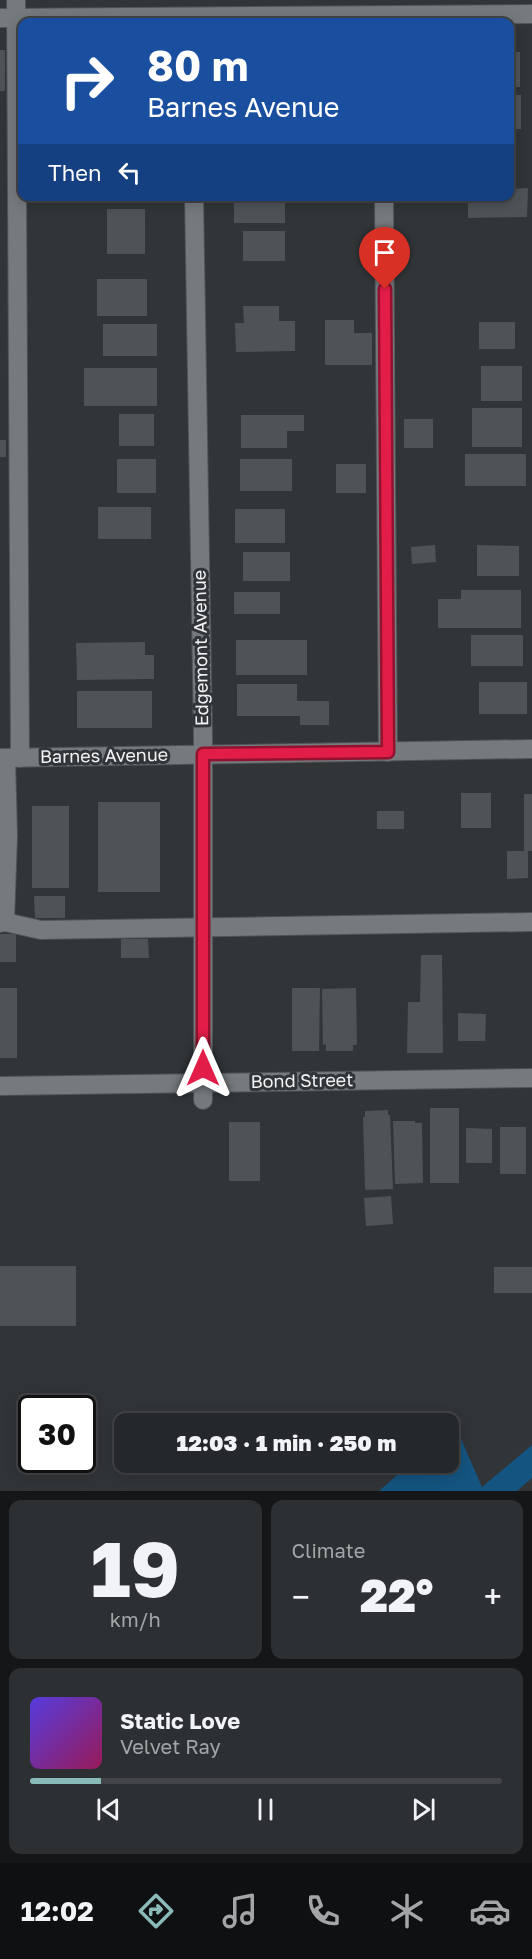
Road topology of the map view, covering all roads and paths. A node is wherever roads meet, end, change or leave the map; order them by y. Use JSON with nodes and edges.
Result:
{"nodes":[{"id":1,"x":11,"y":12,"type":"edge"},
{"id":2,"x":192,"y":13,"type":"edge"},
{"id":3,"x":383,"y":13,"type":"edge"},
{"id":4,"x":532,"y":14,"type":"edge"},
{"id":5,"x":194,"y":201,"type":"edge"},
{"id":6,"x":384,"y":201,"type":"edge"},
{"id":7,"x":532,"y":749,"type":"edge"},
{"id":8,"x":388,"y":752,"type":"junction"},
{"id":9,"x":203,"y":754,"type":"junction"},
{"id":10,"x":9,"y":758,"type":"edge"},
{"id":11,"x":3,"y":922,"type":"edge"},
{"id":12,"x":532,"y":922,"type":"edge"},
{"id":13,"x":204,"y":929,"type":"junction"},
{"id":14,"x":532,"y":1078,"type":"edge"},
{"id":15,"x":204,"y":1082,"type":"junction"},
{"id":16,"x":0,"y":1086,"type":"edge"},
{"id":17,"x":204,"y":1101,"type":"dead end"}],
"edges":[{"from":1,"to":2,"type":"street"},
{"from":1,"to":10,"type":"street"},
{"from":2,"to":3,"type":"street"},
{"from":3,"to":4,"type":"street"},
{"from":5,"to":9,"type":"street","name":"Edgemont Avenue"},
{"from":6,"to":8,"type":"street"},
{"from":7,"to":8,"type":"street","name":"Barnes Avenue"},
{"from":8,"to":9,"type":"street","name":"Barnes Avenue"},
{"from":9,"to":10,"type":"street","name":"Barnes Avenue"},
{"from":9,"to":13,"type":"street","name":"Edgemont Avenue"},
{"from":10,"to":11,"type":"street"},
{"from":11,"to":13,"type":"street"},
{"from":12,"to":13,"type":"street"},
{"from":13,"to":15,"type":"street","name":"Edgemont Avenue"},
{"from":14,"to":15,"type":"street","name":"Bond Street"},
{"from":15,"to":16,"type":"street","name":"Bond Street"},
{"from":15,"to":17,"type":"street","name":"Edgemont Avenue"}]}
